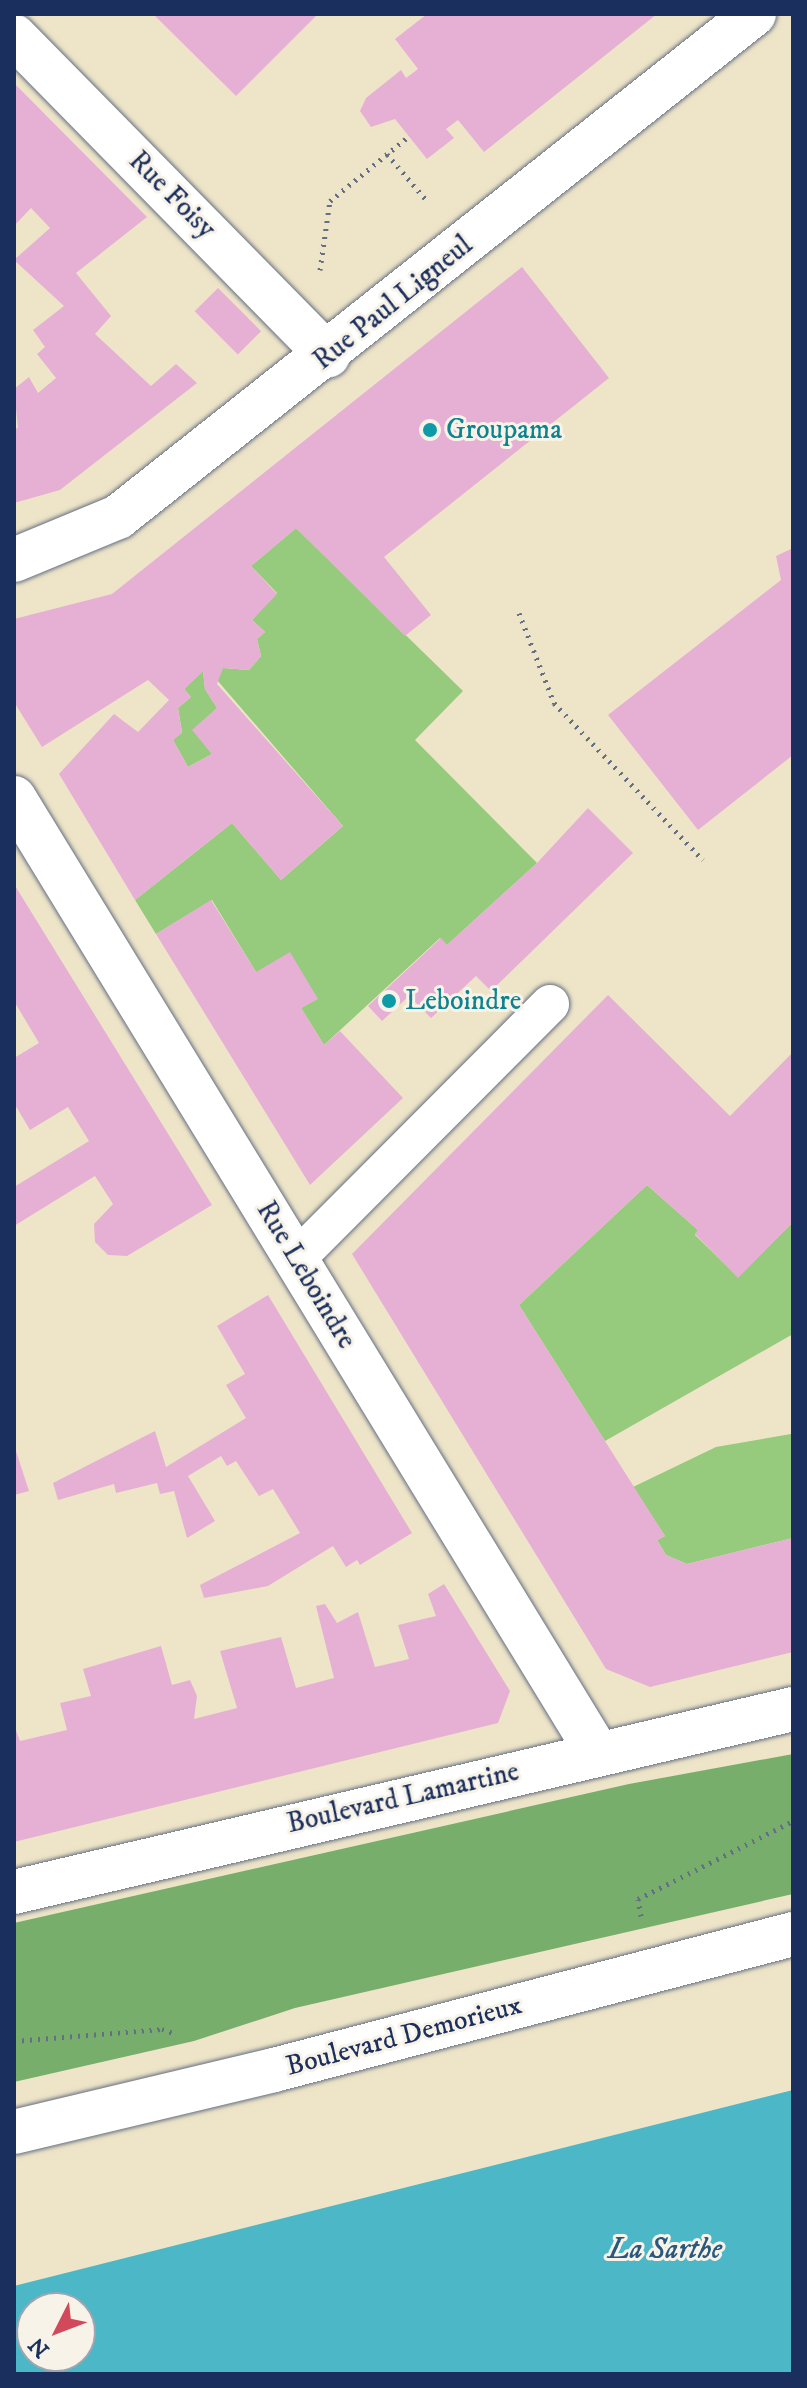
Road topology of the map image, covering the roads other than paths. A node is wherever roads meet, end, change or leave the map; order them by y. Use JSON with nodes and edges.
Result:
{"nodes":[{"id":1,"x":754,"y":14,"type":"edge"},
{"id":2,"x":14,"y":36,"type":"edge"},
{"id":3,"x":328,"y":355,"type":"junction"},
{"id":4,"x":14,"y":560,"type":"edge"},
{"id":5,"x":14,"y":798,"type":"edge"},
{"id":6,"x":550,"y":1004,"type":"dead end"},
{"id":7,"x":296,"y":1259,"type":"junction"},
{"id":8,"x":793,"y":1709,"type":"edge"},
{"id":9,"x":597,"y":1752,"type":"junction"},
{"id":10,"x":14,"y":1892,"type":"edge"},
{"id":11,"x":793,"y":1934,"type":"edge"},
{"id":12,"x":14,"y":2132,"type":"edge"}],
"edges":[{"from":1,"to":3,"type":"street","name":"Rue Paul Ligneul"},
{"from":2,"to":3,"type":"street","name":"Rue Foisy"},
{"from":3,"to":4,"type":"street","name":"Rue Paul Ligneul"},
{"from":5,"to":7,"type":"street","name":"Rue Leboindre"},
{"from":6,"to":7,"type":"lane"},
{"from":7,"to":9,"type":"street","name":"Rue Leboindre"},
{"from":8,"to":9,"type":"street","name":"Boulevard Lamartine"},
{"from":9,"to":10,"type":"street","name":"Boulevard Lamartine"},
{"from":11,"to":12,"type":"street","name":"Boulevard Demorieux"}]}
